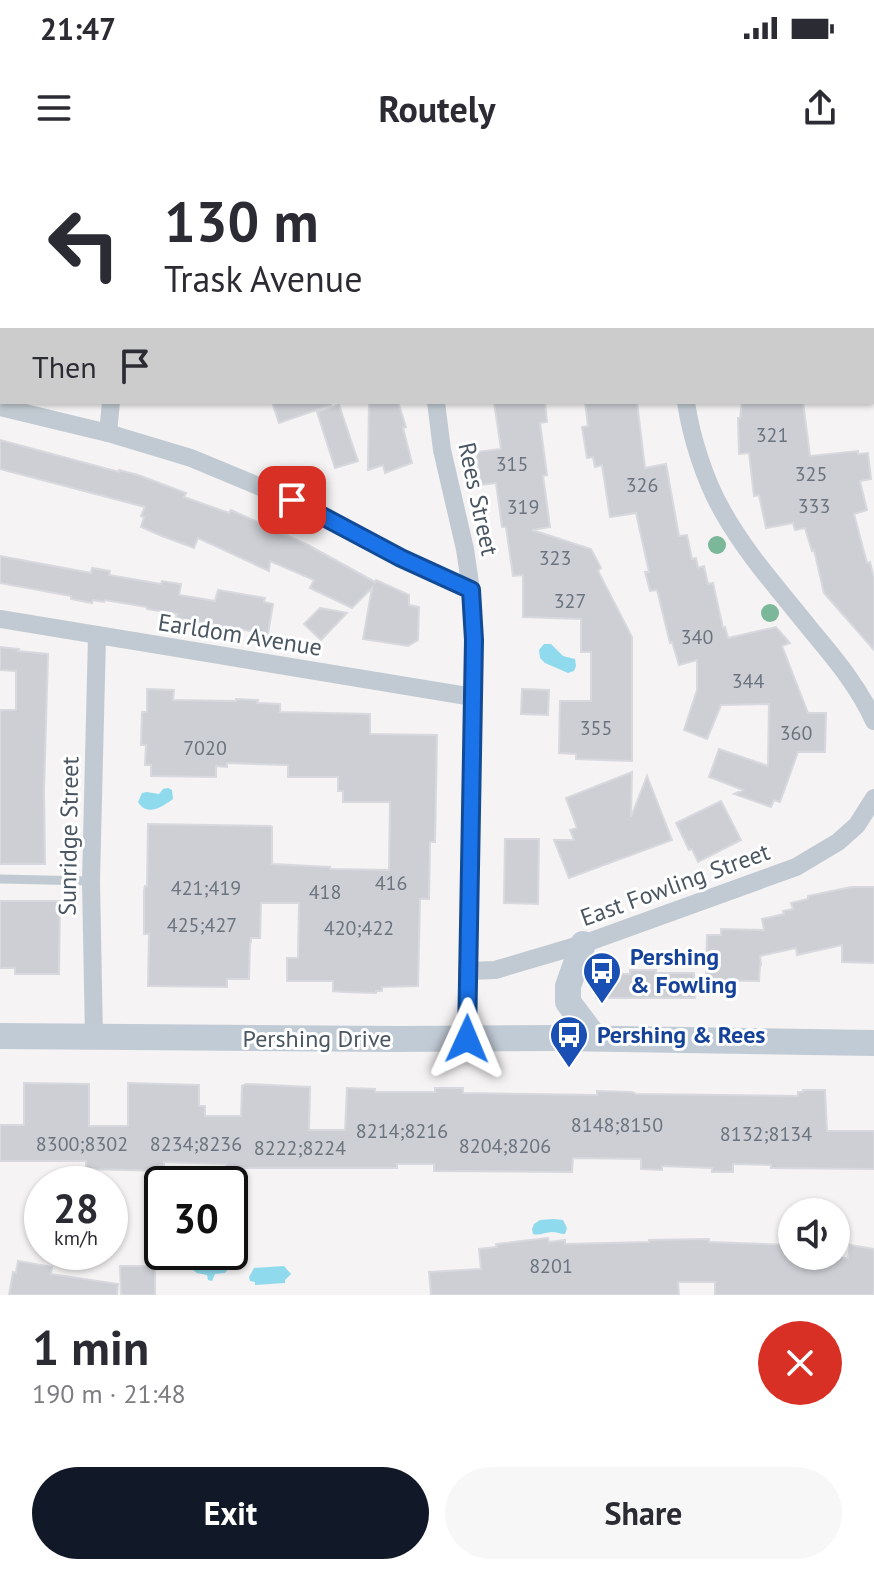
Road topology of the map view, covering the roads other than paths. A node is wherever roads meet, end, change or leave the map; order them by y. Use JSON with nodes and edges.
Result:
{"nodes":[{"id":1,"x":111,"y":404,"type":"edge"},
{"id":2,"x":436,"y":404,"type":"edge"},
{"id":3,"x":686,"y":404,"type":"edge"},
{"id":4,"x":0,"y":407,"type":"edge"},
{"id":5,"x":108,"y":433,"type":"junction"},
{"id":6,"x":471,"y":590,"type":"junction"},
{"id":7,"x":0,"y":619,"type":"edge"},
{"id":8,"x":97,"y":636,"type":"junction"},
{"id":9,"x":473,"y":697,"type":"junction"},
{"id":10,"x":874,"y":721,"type":"edge"},
{"id":11,"x":874,"y":798,"type":"edge"},
{"id":12,"x":0,"y":879,"type":"edge"},
{"id":13,"x":91,"y":881,"type":"junction"},
{"id":14,"x":583,"y":944,"type":"junction"},
{"id":15,"x":467,"y":971,"type":"junction"},
{"id":16,"x":0,"y":1036,"type":"edge"},
{"id":17,"x":94,"y":1037,"type":"junction"},
{"id":18,"x":595,"y":1038,"type":"junction"},
{"id":19,"x":467,"y":1039,"type":"junction"},
{"id":20,"x":874,"y":1043,"type":"edge"}],
"edges":[{"from":1,"to":5,"type":"street"},
{"from":2,"to":6,"type":"street","name":"Rees Street"},
{"from":3,"to":10,"type":"street"},
{"from":4,"to":5,"type":"street"},
{"from":5,"to":6,"type":"street"},
{"from":6,"to":9,"type":"street","name":"Rees Street"},
{"from":7,"to":8,"type":"street","name":"Earldom Avenue"},
{"from":8,"to":9,"type":"street","name":"Earldom Avenue"},
{"from":8,"to":13,"type":"street","name":"Sunridge Street"},
{"from":9,"to":15,"type":"street","name":"Rees Street"},
{"from":11,"to":14,"type":"street","name":"East Fowling Street"},
{"from":12,"to":13,"type":"lane"},
{"from":13,"to":17,"type":"street","name":"Sunridge Street"},
{"from":14,"to":15,"type":"street","name":"East Fowling Street"},
{"from":14,"to":18,"type":"main road"},
{"from":15,"to":19,"type":"street","name":"Rees Street"},
{"from":16,"to":17,"type":"main road","name":"Pershing Drive"},
{"from":17,"to":19,"type":"main road","name":"Pershing Drive"},
{"from":18,"to":19,"type":"main road","name":"Pershing Drive"},
{"from":18,"to":20,"type":"main road","name":"Pershing Drive"}]}
